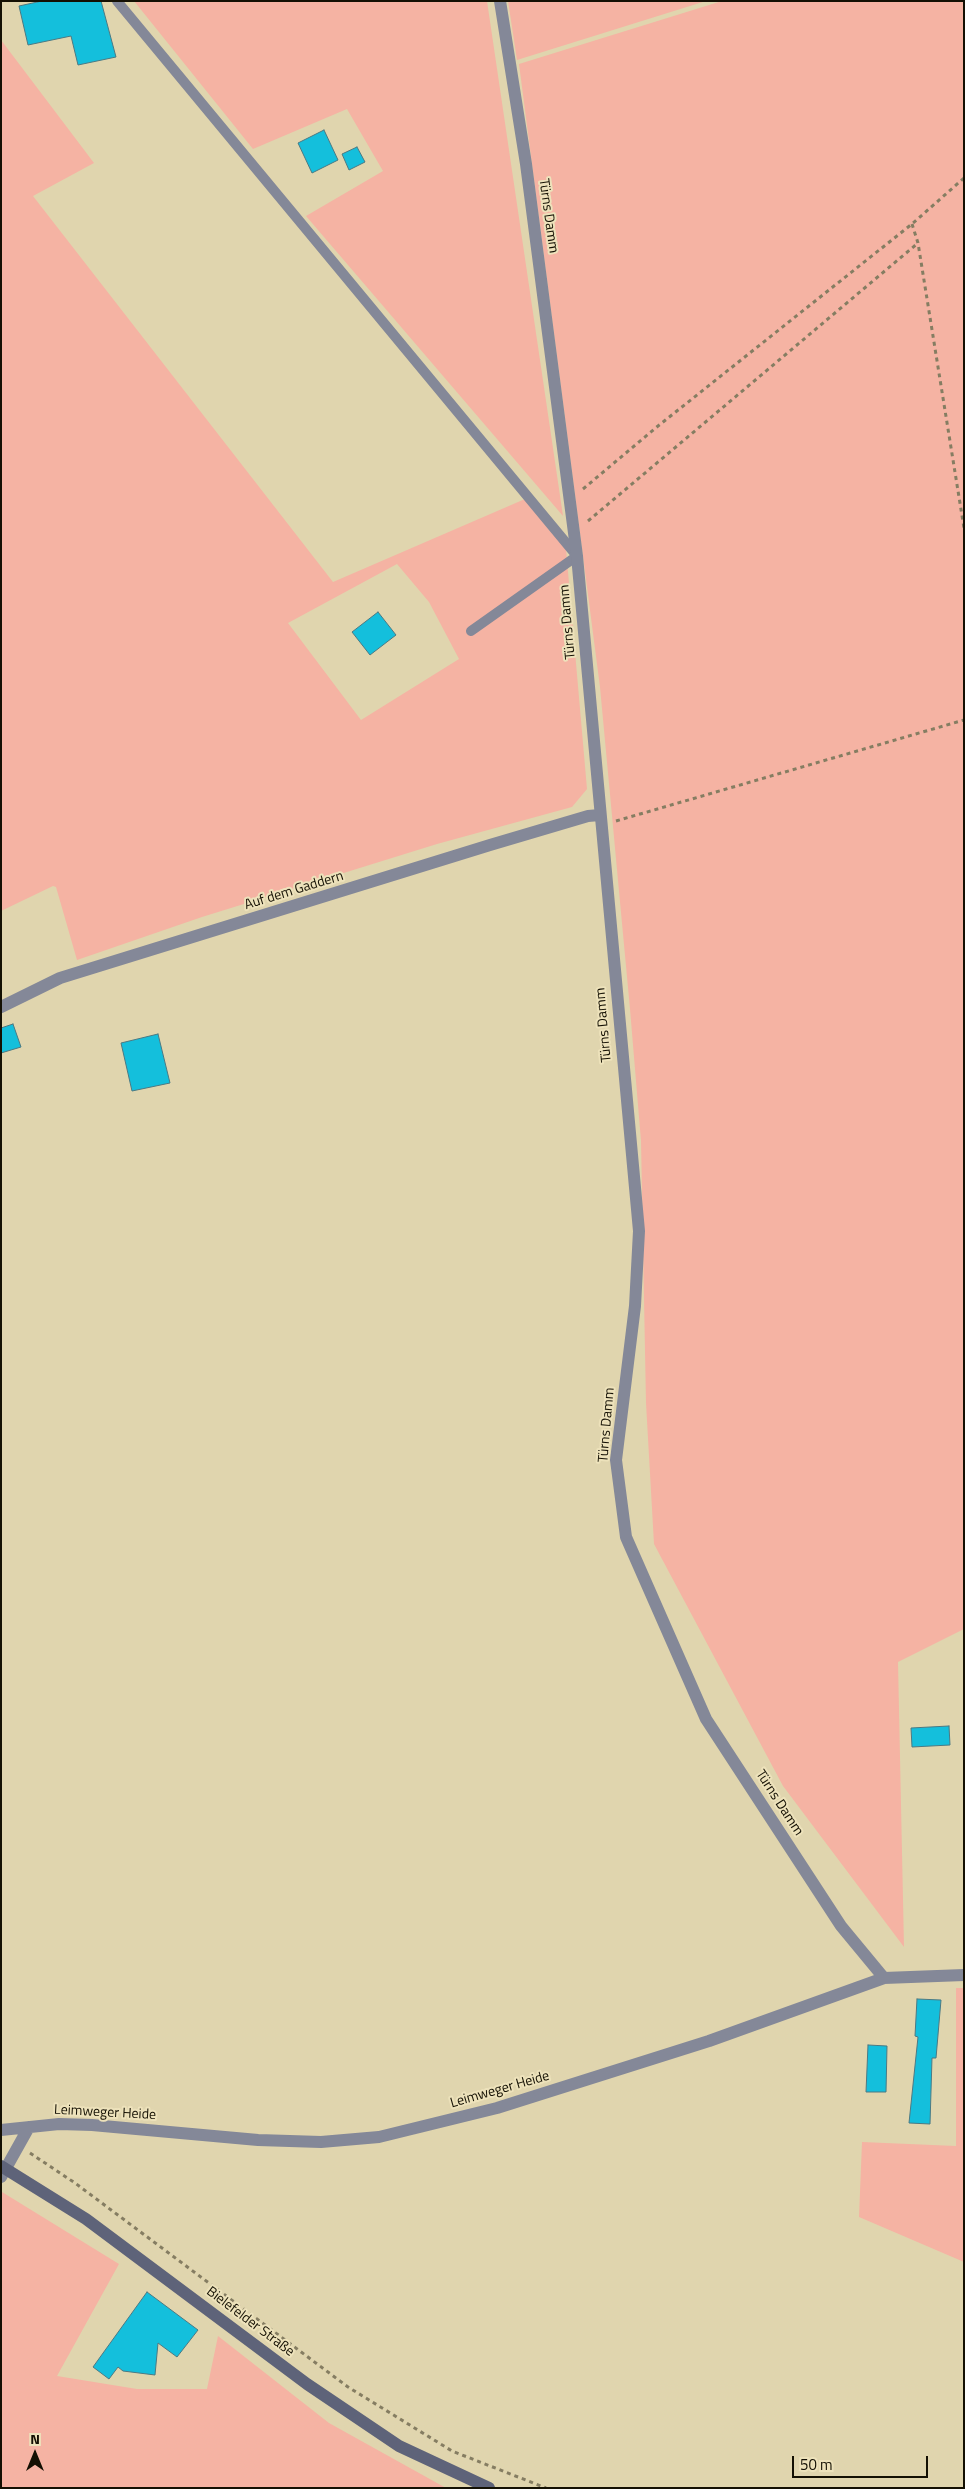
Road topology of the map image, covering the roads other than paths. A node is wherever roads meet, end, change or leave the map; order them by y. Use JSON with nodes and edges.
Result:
{"nodes":[{"id":1,"x":117,"y":1,"type":"edge"},
{"id":2,"x":500,"y":1,"type":"edge"},
{"id":3,"x":577,"y":556,"type":"junction"},
{"id":4,"x":472,"y":631,"type":"dead end"},
{"id":5,"x":601,"y":820,"type":"junction"},
{"id":6,"x":1,"y":1007,"type":"edge"},
{"id":7,"x":964,"y":1975,"type":"edge"},
{"id":8,"x":884,"y":1978,"type":"junction"},
{"id":9,"x":29,"y":2127,"type":"junction"},
{"id":10,"x":1,"y":2130,"type":"edge"},
{"id":11,"x":3,"y":2170,"type":"edge"},
{"id":12,"x":488,"y":2488,"type":"edge"}],
"edges":[{"from":1,"to":3,"type":"lane"},
{"from":2,"to":3,"type":"street","name":"Türns Damm"},
{"from":3,"to":4,"type":"lane"},
{"from":3,"to":5,"type":"street","name":"Türns Damm"},
{"from":5,"to":6,"type":"street","name":"Auf dem Gaddern"},
{"from":5,"to":8,"type":"street","name":"Türns Damm"},
{"from":7,"to":8,"type":"street","name":"Leimweger Heide"},
{"from":8,"to":9,"type":"street","name":"Leimweger Heide"},
{"from":9,"to":10,"type":"street","name":"Leimweger Heide"},
{"from":9,"to":11,"type":"street"},
{"from":11,"to":12,"type":"main road","name":"Bielefelder Straße"}]}
